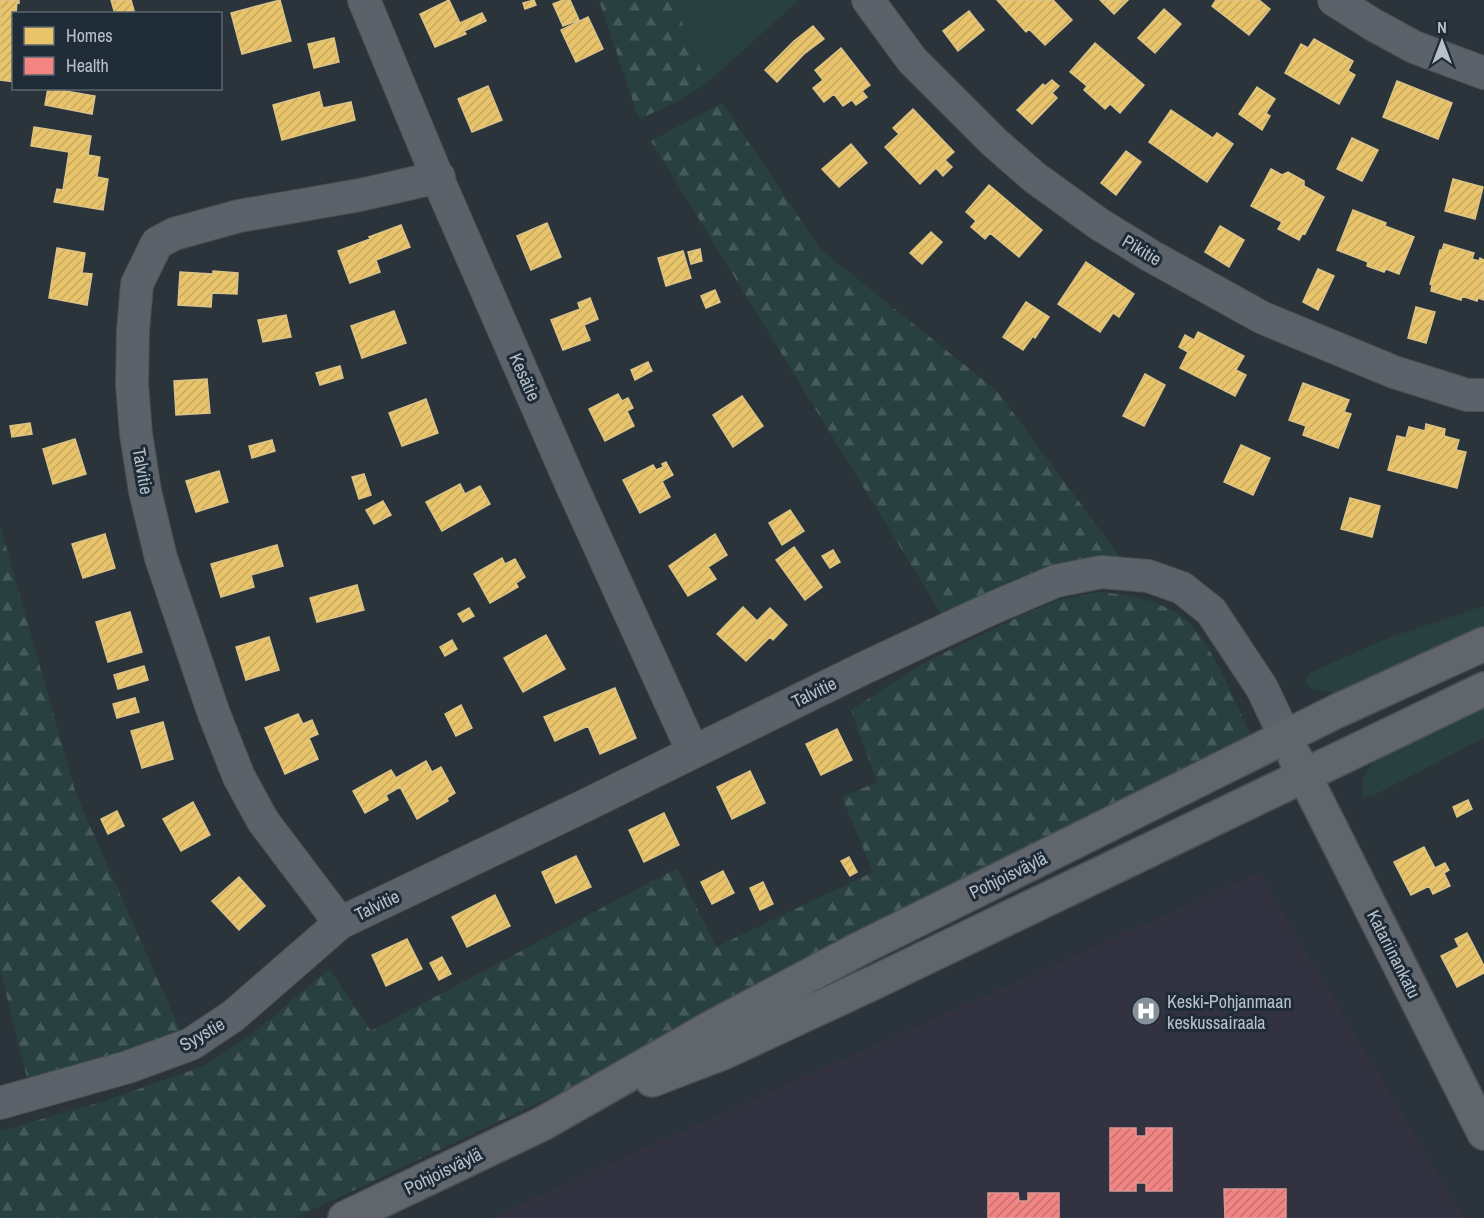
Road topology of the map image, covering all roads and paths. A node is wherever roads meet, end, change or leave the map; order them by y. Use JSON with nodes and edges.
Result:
{"nodes":[{"id":1,"x":364,"y":0,"type":"edge"},
{"id":2,"x":868,"y":0,"type":"edge"},
{"id":3,"x":1334,"y":0,"type":"edge"},
{"id":4,"x":1484,"y":73,"type":"edge"},
{"id":5,"x":439,"y":177,"type":"junction"},
{"id":6,"x":1484,"y":394,"type":"edge"},
{"id":7,"x":1484,"y":644,"type":"edge"},
{"id":8,"x":1484,"y":689,"type":"edge"},
{"id":9,"x":1285,"y":737,"type":"junction"},
{"id":10,"x":693,"y":752,"type":"junction"},
{"id":11,"x":1304,"y":776,"type":"junction"},
{"id":12,"x":340,"y":923,"type":"junction"},
{"id":13,"x":0,"y":1103,"type":"edge"},
{"id":14,"x":542,"y":1124,"type":"junction"},
{"id":15,"x":1484,"y":1133,"type":"edge"},
{"id":16,"x":345,"y":1218,"type":"edge"}],
"edges":[{"from":1,"to":5,"type":"street","name":"Kesätie"},
{"from":2,"to":6,"type":"street","name":"Pikitie"},
{"from":3,"to":4,"type":"street"},
{"from":5,"to":10,"type":"street","name":"Kesätie"},
{"from":5,"to":12,"type":"street","name":"Talvitie"},
{"from":7,"to":9,"type":"main road","name":"Pohjoisväylä"},
{"from":8,"to":11,"type":"main road","name":"Pohjoisväylä"},
{"from":9,"to":10,"type":"street","name":"Talvitie"},
{"from":9,"to":11,"type":"main road","name":"Katariinankatu"},
{"from":9,"to":14,"type":"main road","name":"Pohjoisväylä"},
{"from":10,"to":12,"type":"street","name":"Talvitie"},
{"from":11,"to":14,"type":"main road","name":"Pohjoisväylä"},
{"from":11,"to":15,"type":"main road","name":"Katariinankatu"},
{"from":12,"to":13,"type":"street","name":"Syystie"},
{"from":14,"to":16,"type":"main road","name":"Pohjoisväylä"}]}
